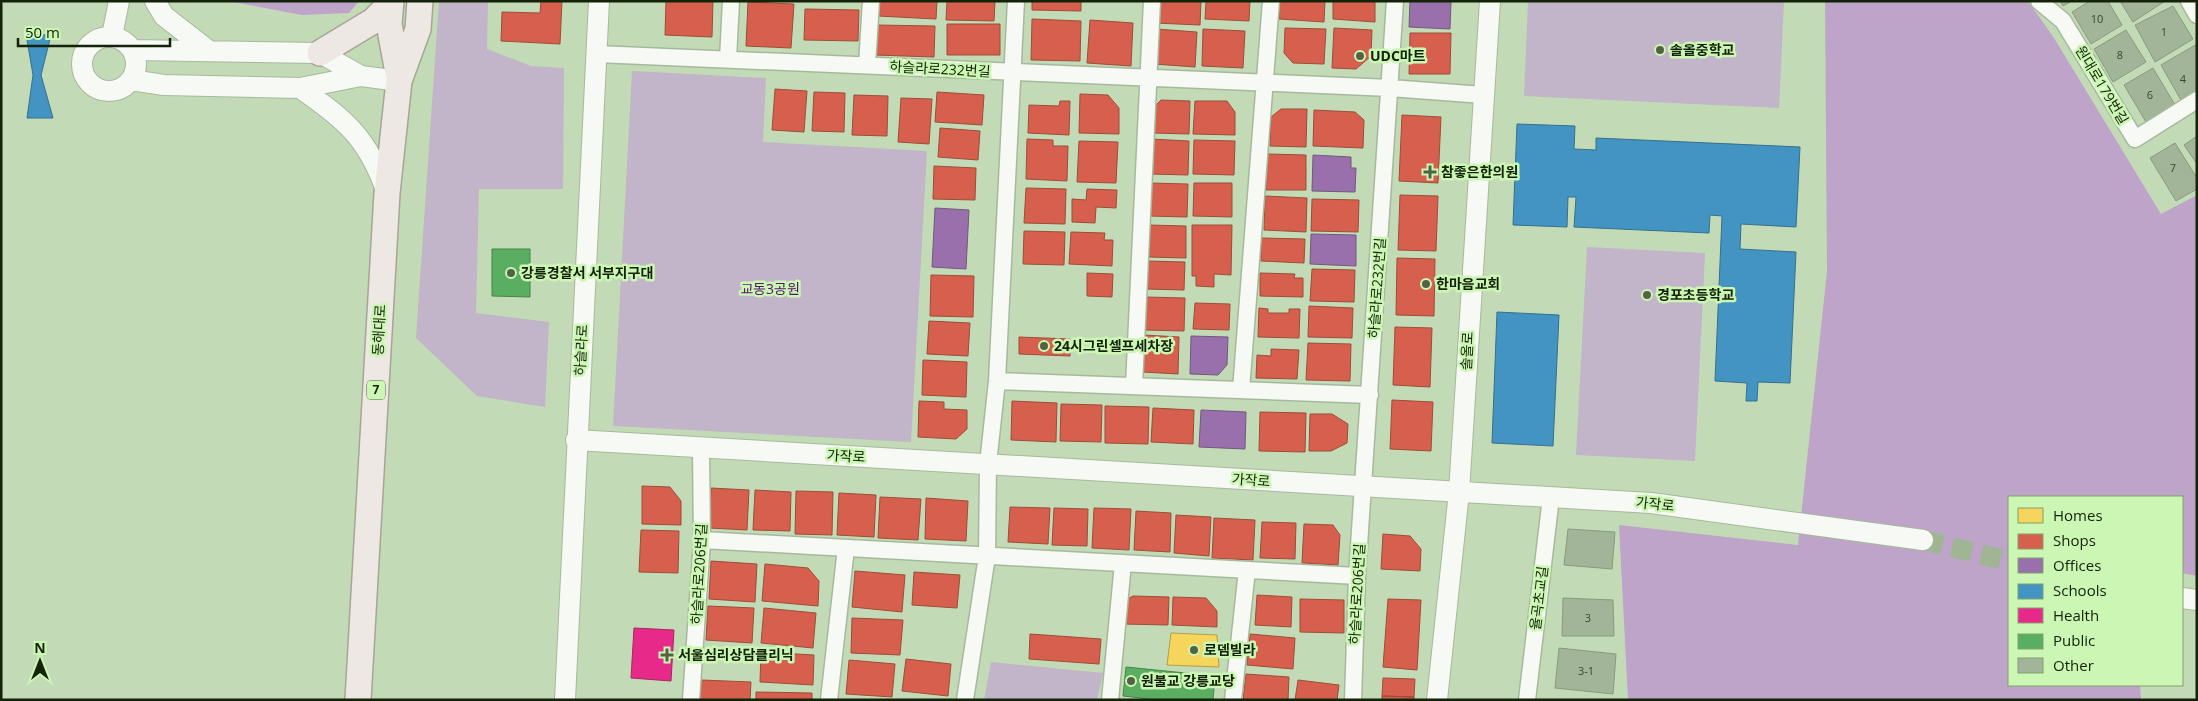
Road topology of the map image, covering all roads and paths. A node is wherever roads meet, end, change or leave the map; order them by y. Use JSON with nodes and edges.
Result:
{"nodes":[{"id":1,"x":119,"y":1,"type":"edge"},
{"id":2,"x":155,"y":1,"type":"edge"},
{"id":3,"x":420,"y":1,"type":"edge"},
{"id":4,"x":599,"y":1,"type":"edge"},
{"id":5,"x":731,"y":1,"type":"edge"},
{"id":6,"x":871,"y":1,"type":"edge"},
{"id":7,"x":1016,"y":1,"type":"edge"},
{"id":8,"x":1152,"y":1,"type":"edge"},
{"id":9,"x":1271,"y":1,"type":"edge"},
{"id":10,"x":1395,"y":1,"type":"edge"},
{"id":11,"x":1490,"y":1,"type":"edge"},
{"id":12,"x":2039,"y":1,"type":"edge"},
{"id":13,"x":2189,"y":1,"type":"edge"},
{"id":14,"x":391,"y":2,"type":"edge"},
{"id":15,"x":2197,"y":15,"type":"edge"},
{"id":16,"x":112,"y":36,"type":"junction"},
{"id":17,"x":133,"y":50,"type":"junction"},
{"id":18,"x":208,"y":51,"type":"junction"},
{"id":19,"x":320,"y":53,"type":"junction"},
{"id":20,"x":597,"y":54,"type":"junction"},
{"id":21,"x":728,"y":59,"type":"junction"},
{"id":22,"x":867,"y":65,"type":"junction"},
{"id":23,"x":1012,"y":72,"type":"junction"},
{"id":24,"x":360,"y":76,"type":"junction"},
{"id":25,"x":1148,"y":78,"type":"junction"},
{"id":26,"x":131,"y":80,"type":"junction"},
{"id":27,"x":399,"y":81,"type":"junction"},
{"id":28,"x":1265,"y":83,"type":"junction"},
{"id":29,"x":300,"y":88,"type":"junction"},
{"id":30,"x":1390,"y":88,"type":"junction"},
{"id":31,"x":1483,"y":94,"type":"junction"},
{"id":32,"x":2197,"y":100,"type":"edge"},
{"id":33,"x":387,"y":193,"type":"junction"},
{"id":34,"x":996,"y":381,"type":"junction"},
{"id":35,"x":1134,"y":386,"type":"junction"},
{"id":36,"x":1241,"y":390,"type":"junction"},
{"id":37,"x":1370,"y":395,"type":"junction"},
{"id":38,"x":576,"y":440,"type":"junction"},
{"id":39,"x":701,"y":449,"type":"junction"},
{"id":40,"x":988,"y":464,"type":"junction"},
{"id":41,"x":1364,"y":488,"type":"junction"},
{"id":42,"x":1459,"y":492,"type":"junction"},
{"id":43,"x":1551,"y":497,"type":"junction"},
{"id":44,"x":702,"y":540,"type":"junction"},
{"id":45,"x":1923,"y":540,"type":"tunnel mouth"},
{"id":46,"x":846,"y":548,"type":"junction"},
{"id":47,"x":987,"y":556,"type":"junction"},
{"id":48,"x":1123,"y":563,"type":"junction"},
{"id":49,"x":1247,"y":570,"type":"junction"},
{"id":50,"x":1357,"y":576,"type":"junction"},
{"id":51,"x":2183,"y":598,"type":"edge"},
{"id":52,"x":2197,"y":600,"type":"edge"},
{"id":53,"x":358,"y":700,"type":"edge"},
{"id":54,"x":565,"y":700,"type":"edge"},
{"id":55,"x":691,"y":700,"type":"edge"},
{"id":56,"x":829,"y":700,"type":"edge"},
{"id":57,"x":965,"y":700,"type":"edge"},
{"id":58,"x":1110,"y":700,"type":"edge"},
{"id":59,"x":1233,"y":700,"type":"edge"},
{"id":60,"x":1353,"y":700,"type":"edge"},
{"id":61,"x":1437,"y":700,"type":"edge"},
{"id":62,"x":1527,"y":700,"type":"edge"}],
"edges":[{"from":1,"to":16,"type":"street"},
{"from":2,"to":18,"type":"street"},
{"from":3,"to":27,"type":"main road","name":"동해대로","number":"7"},
{"from":4,"to":20,"type":"street","name":"하슬라로"},
{"from":5,"to":21,"type":"street"},
{"from":6,"to":22,"type":"street"},
{"from":7,"to":23,"type":"street"},
{"from":8,"to":25,"type":"street"},
{"from":9,"to":28,"type":"street"},
{"from":10,"to":30,"type":"street","name":"하슬라로232번길"},
{"from":11,"to":31,"type":"street","name":"솔올로"},
{"from":12,"to":32,"type":"street","name":"원대로179번길"},
{"from":13,"to":15,"type":"street"},
{"from":14,"to":19,"type":"main road"},
{"from":14,"to":27,"type":"main road","name":"동해대로","number":"7"},
{"from":16,"to":17,"type":"street"},
{"from":16,"to":26,"type":"street"},
{"from":17,"to":18,"type":"street"},
{"from":17,"to":26,"type":"street"},
{"from":18,"to":19,"type":"street"},
{"from":19,"to":24,"type":"street"},
{"from":20,"to":21,"type":"street","name":"하슬라로232번길"},
{"from":20,"to":38,"type":"street","name":"하슬라로"},
{"from":21,"to":22,"type":"street","name":"하슬라로232번길"},
{"from":22,"to":23,"type":"street","name":"하슬라로232번길"},
{"from":23,"to":25,"type":"street","name":"하슬라로232번길"},
{"from":23,"to":34,"type":"street"},
{"from":24,"to":27,"type":"street"},
{"from":24,"to":29,"type":"street"},
{"from":25,"to":28,"type":"street","name":"하슬라로232번길"},
{"from":25,"to":35,"type":"street"},
{"from":26,"to":29,"type":"street"},
{"from":27,"to":33,"type":"main road","name":"동해대로","number":"7"},
{"from":28,"to":30,"type":"street","name":"하슬라로232번길"},
{"from":28,"to":36,"type":"street"},
{"from":29,"to":33,"type":"street"},
{"from":30,"to":31,"type":"street","name":"하슬라로232번길"},
{"from":30,"to":37,"type":"street","name":"하슬라로232번길"},
{"from":31,"to":42,"type":"street","name":"솔올로"},
{"from":33,"to":53,"type":"main road","name":"동해대로","number":"7"},
{"from":34,"to":35,"type":"street"},
{"from":34,"to":40,"type":"street"},
{"from":35,"to":36,"type":"street"},
{"from":36,"to":37,"type":"street"},
{"from":37,"to":41,"type":"street","name":"하슬라로232번길"},
{"from":38,"to":39,"type":"street","name":"가작로"},
{"from":38,"to":54,"type":"street","name":"하슬라로"},
{"from":39,"to":40,"type":"street","name":"가작로"},
{"from":39,"to":44,"type":"street","name":"하슬라로206번길"},
{"from":40,"to":41,"type":"street","name":"가작로"},
{"from":40,"to":47,"type":"street"},
{"from":41,"to":42,"type":"street","name":"가작로"},
{"from":41,"to":50,"type":"street","name":"하슬라로206번길"},
{"from":42,"to":43,"type":"street","name":"가작로"},
{"from":42,"to":61,"type":"street","name":"솔올로"},
{"from":43,"to":45,"type":"street","name":"가작로"},
{"from":43,"to":62,"type":"street","name":"율곡초교길"},
{"from":44,"to":46,"type":"street"},
{"from":44,"to":55,"type":"street","name":"하슬라로206번길"},
{"from":46,"to":47,"type":"street"},
{"from":46,"to":56,"type":"street"},
{"from":47,"to":48,"type":"street"},
{"from":47,"to":57,"type":"street"},
{"from":48,"to":49,"type":"street"},
{"from":48,"to":58,"type":"street"},
{"from":49,"to":50,"type":"street"},
{"from":49,"to":59,"type":"street"},
{"from":50,"to":60,"type":"street","name":"하슬라로206번길"},
{"from":51,"to":52,"type":"street"}]}
